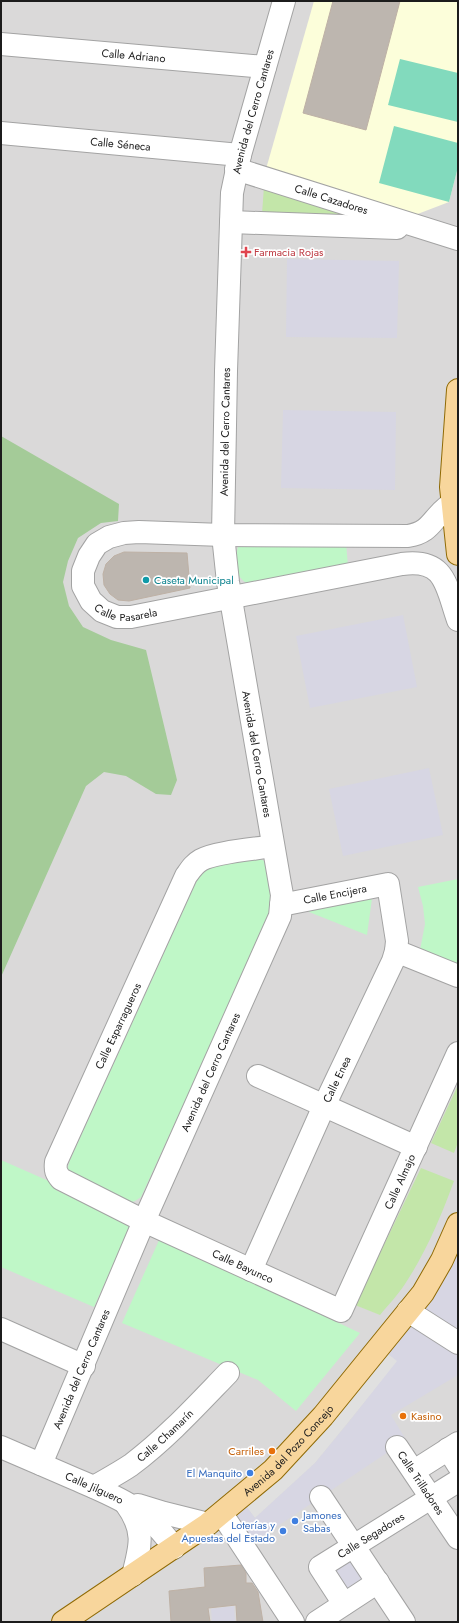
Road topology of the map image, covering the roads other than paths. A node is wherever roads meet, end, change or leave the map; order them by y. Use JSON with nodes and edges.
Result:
{"nodes":[{"id":1,"x":284,"y":1,"type":"edge"},
{"id":2,"x":1,"y":44,"type":"edge"},
{"id":3,"x":265,"y":67,"type":"junction"},
{"id":4,"x":1,"y":133,"type":"edge"},
{"id":5,"x":238,"y":162,"type":"junction"},
{"id":6,"x":231,"y":222,"type":"junction"},
{"id":7,"x":427,"y":229,"type":"junction"},
{"id":8,"x":458,"y":240,"type":"edge"},
{"id":9,"x":458,"y":390,"type":"edge"},
{"id":10,"x":452,"y":460,"type":"junction"},
{"id":11,"x":455,"y":506,"type":"edge"},
{"id":12,"x":434,"y":522,"type":"junction"},
{"id":13,"x":223,"y":535,"type":"junction"},
{"id":14,"x":458,"y":554,"type":"edge"},
{"id":15,"x":231,"y":597,"type":"junction"},
{"id":16,"x":458,"y":620,"type":"edge"},
{"id":17,"x":273,"y":846,"type":"junction"},
{"id":18,"x":388,"y":884,"type":"joint"},
{"id":19,"x":282,"y":905,"type":"junction"},
{"id":20,"x":396,"y":951,"type":"junction"},
{"id":21,"x":458,"y":976,"type":"edge"},
{"id":22,"x":458,"y":1053,"type":"edge"},
{"id":23,"x":258,"y":1076,"type":"dead end"},
{"id":24,"x":324,"y":1106,"type":"junction"},
{"id":25,"x":416,"y":1147,"type":"junction"},
{"id":26,"x":144,"y":1221,"type":"junction"},
{"id":27,"x":458,"y":1224,"type":"edge"},
{"id":28,"x":453,"y":1249,"type":"edge"},
{"id":29,"x":251,"y":1270,"type":"junction"},
{"id":30,"x":341,"y":1311,"type":"joint"},
{"id":31,"x":408,"y":1311,"type":"junction"},
{"id":32,"x":1,"y":1329,"type":"edge"},
{"id":33,"x":458,"y":1343,"type":"edge"},
{"id":34,"x":84,"y":1366,"type":"junction"},
{"id":35,"x":228,"y":1374,"type":"dead end"},
{"id":36,"x":1,"y":1447,"type":"edge"},
{"id":37,"x":397,"y":1447,"type":"dead end"},
{"id":38,"x":455,"y":1452,"type":"edge"},
{"id":39,"x":41,"y":1464,"type":"junction"},
{"id":40,"x":414,"y":1471,"type":"junction"},
{"id":41,"x":458,"y":1481,"type":"edge"},
{"id":42,"x":94,"y":1487,"type":"junction"},
{"id":43,"x":321,"y":1497,"type":"dead end"},
{"id":44,"x":431,"y":1498,"type":"junction"},
{"id":45,"x":123,"y":1500,"type":"junction"},
{"id":46,"x":215,"y":1519,"type":"junction"},
{"id":47,"x":458,"y":1538,"type":"edge"},
{"id":48,"x":354,"y":1546,"type":"junction"},
{"id":49,"x":174,"y":1548,"type":"junction"},
{"id":50,"x":133,"y":1575,"type":"junction"},
{"id":51,"x":378,"y":1582,"type":"junction"},
{"id":52,"x":344,"y":1604,"type":"junction"},
{"id":53,"x":63,"y":1622,"type":"edge"},
{"id":54,"x":293,"y":1622,"type":"edge"},
{"id":55,"x":317,"y":1622,"type":"edge"},
{"id":56,"x":404,"y":1622,"type":"edge"}],
"edges":[{"from":1,"to":3,"type":"street","name":"Avenida del Cerro Cantares"},
{"from":2,"to":3,"type":"street","name":"Calle Adriano"},
{"from":3,"to":5,"type":"street","name":"Avenida del Cerro Cantares"},
{"from":4,"to":5,"type":"street","name":"Calle Séneca"},
{"from":5,"to":6,"type":"street","name":"Avenida del Cerro Cantares"},
{"from":5,"to":7,"type":"street","name":"Calle Cazadores"},
{"from":6,"to":7,"type":"street","name":"Calle Cazadores"},
{"from":6,"to":13,"type":"street","name":"Avenida del Cerro Cantares"},
{"from":7,"to":8,"type":"street","name":"Calle Cazadores"},
{"from":9,"to":10,"type":"main road"},
{"from":10,"to":11,"type":"main road"},
{"from":10,"to":12,"type":"street"},
{"from":11,"to":12,"type":"street","name":"Calle Pasarela"},
{"from":11,"to":14,"type":"main road"},
{"from":12,"to":13,"type":"street","name":"Calle Pasarela"},
{"from":13,"to":15,"type":"street","name":"Avenida del Cerro Cantares"},
{"from":13,"to":15,"type":"street","name":"Calle Pasarela"},
{"from":15,"to":16,"type":"street","name":"Calle Pasarela"},
{"from":15,"to":17,"type":"street","name":"Avenida del Cerro Cantares"},
{"from":17,"to":19,"type":"street","name":"Avenida del Cerro Cantares"},
{"from":17,"to":26,"type":"street","name":"Calle Esparragueros"},
{"from":18,"to":19,"type":"street","name":"Calle Encijera"},
{"from":18,"to":20,"type":"street","name":"Calle Enea"},
{"from":19,"to":26,"type":"street","name":"Avenida del Cerro Cantares"},
{"from":20,"to":21,"type":"street"},
{"from":20,"to":24,"type":"street","name":"Calle Enea"},
{"from":22,"to":25,"type":"street","name":"Calle Almajo"},
{"from":23,"to":24,"type":"street"},
{"from":24,"to":25,"type":"street"},
{"from":24,"to":29,"type":"street","name":"Calle Enea"},
{"from":25,"to":30,"type":"street","name":"Calle Almajo"},
{"from":26,"to":29,"type":"street","name":"Calle Bayunco"},
{"from":26,"to":34,"type":"street","name":"Avenida del Cerro Cantares"},
{"from":27,"to":28,"type":"main road","name":"Avenida del Pozo Concejo"},
{"from":28,"to":31,"type":"main road","name":"Avenida del Pozo Concejo"},
{"from":29,"to":30,"type":"street","name":"Calle Bayunco"},
{"from":31,"to":33,"type":"street"},
{"from":31,"to":46,"type":"main road","name":"Avenida del Pozo Concejo"},
{"from":32,"to":34,"type":"street"},
{"from":34,"to":39,"type":"street","name":"Avenida del Cerro Cantares"},
{"from":35,"to":42,"type":"street","name":"Calle Chamarín"},
{"from":36,"to":39,"type":"street","name":"Calle Jilguero"},
{"from":37,"to":40,"type":"street","name":"Calle Trilladores"},
{"from":38,"to":40,"type":"street"},
{"from":39,"to":42,"type":"street","name":"Calle Jilguero"},
{"from":40,"to":44,"type":"street","name":"Calle Trilladores"},
{"from":41,"to":44,"type":"street","name":"Calle Segadores"},
{"from":42,"to":45,"type":"street","name":"Calle Jilguero"},
{"from":43,"to":48,"type":"street"},
{"from":44,"to":47,"type":"street","name":"Calle Trilladores"},
{"from":44,"to":48,"type":"street","name":"Calle Segadores"},
{"from":45,"to":46,"type":"street"},
{"from":45,"to":49,"type":"street","name":"Calle Jilguero"},
{"from":45,"to":50,"type":"street"},
{"from":46,"to":49,"type":"main road","name":"Avenida del Pozo Concejo"},
{"from":46,"to":54,"type":"street"},
{"from":48,"to":51,"type":"street"},
{"from":48,"to":52,"type":"street","name":"Calle Segadores"},
{"from":49,"to":50,"type":"main road","name":"Avenida del Pozo Concejo"},
{"from":50,"to":53,"type":"main road","name":"Avenida del Pozo Concejo"},
{"from":51,"to":52,"type":"street"},
{"from":51,"to":56,"type":"street"},
{"from":52,"to":55,"type":"street"}]}
